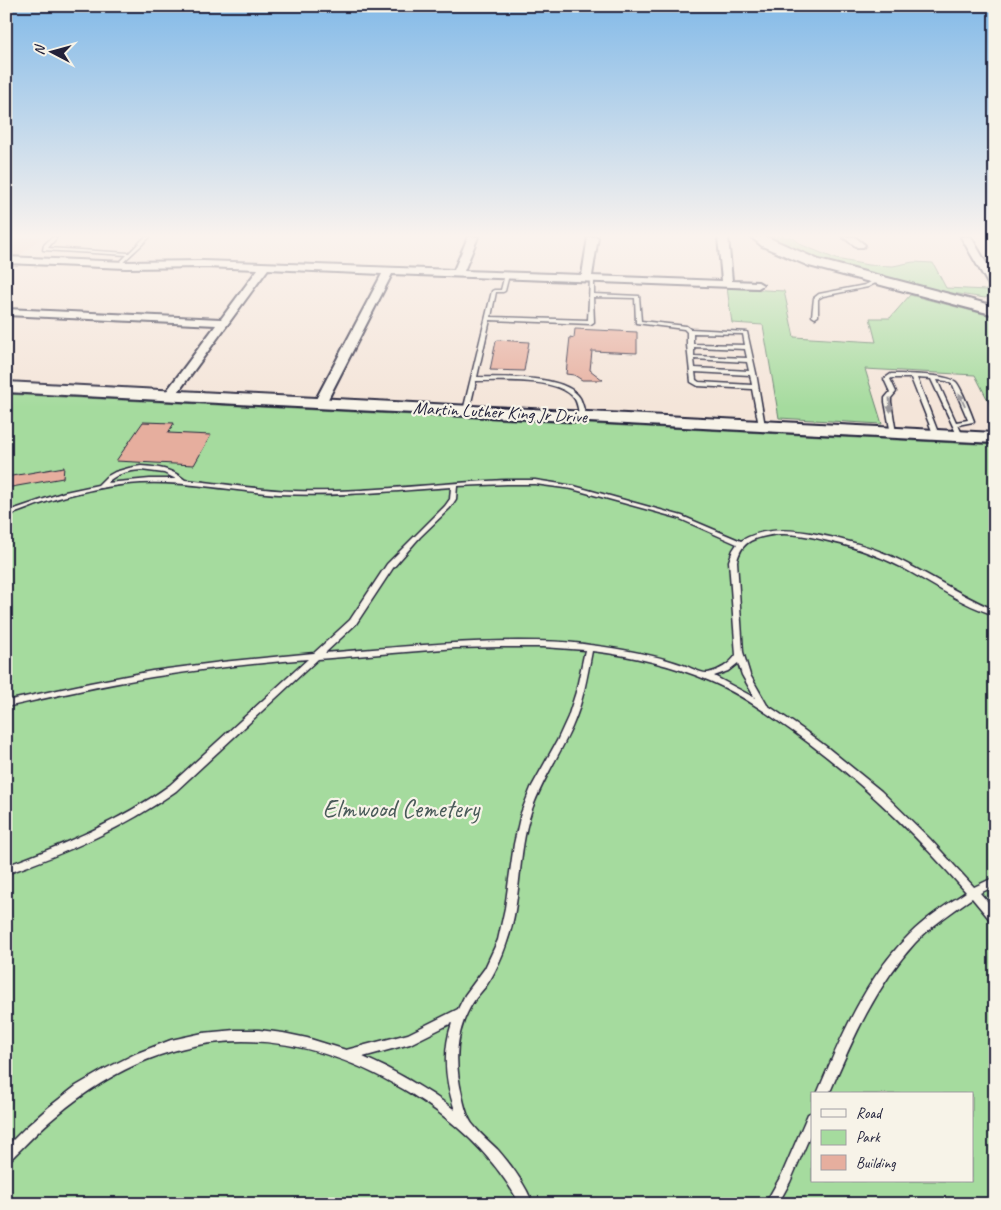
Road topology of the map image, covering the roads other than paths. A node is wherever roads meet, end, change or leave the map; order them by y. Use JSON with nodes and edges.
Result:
{"nodes":[{"id":1,"x":245,"y":293,"type":"edge"},
{"id":2,"x":377,"y":293,"type":"edge"},
{"id":3,"x":493,"y":293,"type":"edge"},
{"id":4,"x":829,"y":293,"type":"edge"},
{"id":5,"x":932,"y":293,"type":"edge"},
{"id":6,"x":591,"y":295,"type":"joint"},
{"id":7,"x":991,"y":308,"type":"edge"},
{"id":8,"x":6,"y":312,"type":"edge"},
{"id":9,"x":815,"y":316,"type":"dead end"},
{"id":10,"x":487,"y":318,"type":"junction"},
{"id":11,"x":224,"y":322,"type":"junction"},
{"id":12,"x":689,"y":331,"type":"junction"},
{"id":13,"x":690,"y":345,"type":"junction"},
{"id":14,"x":748,"y":347,"type":"junction"},
{"id":15,"x":691,"y":357,"type":"junction"},
{"id":16,"x":750,"y":360,"type":"junction"},
{"id":17,"x":692,"y":370,"type":"junction"},
{"id":18,"x":753,"y":373,"type":"junction"},
{"id":19,"x":912,"y":376,"type":"junction"},
{"id":20,"x":933,"y":378,"type":"junction"},
{"id":21,"x":473,"y":379,"type":"junction"},
{"id":22,"x":6,"y":387,"type":"edge"},
{"id":23,"x":755,"y":387,"type":"junction"},
{"id":24,"x":169,"y":396,"type":"junction"},
{"id":25,"x":320,"y":403,"type":"junction"},
{"id":26,"x":466,"y":411,"type":"junction"},
{"id":27,"x":583,"y":417,"type":"junction"},
{"id":28,"x":762,"y":426,"type":"junction"},
{"id":29,"x":958,"y":430,"type":"junction"},
{"id":30,"x":893,"y":433,"type":"junction"},
{"id":31,"x":936,"y":435,"type":"junction"},
{"id":32,"x":995,"y":438,"type":"edge"},
{"id":33,"x":183,"y":482,"type":"junction"},
{"id":34,"x":101,"y":485,"type":"junction"},
{"id":35,"x":454,"y":486,"type":"junction"},
{"id":36,"x":6,"y":514,"type":"edge"},
{"id":37,"x":741,"y":543,"type":"junction"},
{"id":38,"x":995,"y":613,"type":"edge"},
{"id":39,"x":589,"y":647,"type":"junction"},
{"id":40,"x":316,"y":656,"type":"junction"},
{"id":41,"x":739,"y":656,"type":"junction"},
{"id":42,"x":706,"y":676,"type":"junction"},
{"id":43,"x":6,"y":704,"type":"edge"},
{"id":44,"x":764,"y":707,"type":"junction"},
{"id":45,"x":6,"y":870,"type":"edge"},
{"id":46,"x":995,"y":881,"type":"edge"},
{"id":47,"x":973,"y":892,"type":"junction"},
{"id":48,"x":995,"y":918,"type":"edge"},
{"id":49,"x":460,"y":1013,"type":"junction"},
{"id":50,"x":345,"y":1056,"type":"junction"},
{"id":51,"x":824,"y":1092,"type":"edge"},
{"id":52,"x":811,"y":1120,"type":"edge"},
{"id":53,"x":470,"y":1132,"type":"junction"},
{"id":54,"x":6,"y":1156,"type":"edge"},
{"id":55,"x":527,"y":1204,"type":"edge"},
{"id":56,"x":771,"y":1204,"type":"edge"}],
"edges":[{"from":1,"to":11,"type":"street"},
{"from":2,"to":25,"type":"street"},
{"from":3,"to":10,"type":"lane"},
{"from":4,"to":9,"type":"lane"},
{"from":5,"to":7,"type":"main road"},
{"from":6,"to":10,"type":"lane"},
{"from":6,"to":12,"type":"lane"},
{"from":8,"to":11,"type":"street"},
{"from":10,"to":21,"type":"lane"},
{"from":11,"to":24,"type":"street"},
{"from":12,"to":13,"type":"lane"},
{"from":12,"to":14,"type":"lane"},
{"from":13,"to":14,"type":"lane"},
{"from":13,"to":15,"type":"lane"},
{"from":14,"to":16,"type":"lane"},
{"from":15,"to":16,"type":"lane"},
{"from":15,"to":17,"type":"lane"},
{"from":16,"to":18,"type":"lane"},
{"from":17,"to":18,"type":"lane"},
{"from":17,"to":23,"type":"lane"},
{"from":18,"to":23,"type":"lane"},
{"from":19,"to":20,"type":"lane"},
{"from":19,"to":30,"type":"lane","one_way":true},
{"from":19,"to":31,"type":"lane"},
{"from":20,"to":29,"type":"lane"},
{"from":29,"to":20,"type":"lane","one_way":true},
{"from":21,"to":26,"type":"lane"},
{"from":21,"to":27,"type":"lane"},
{"from":22,"to":24,"type":"main road","name":"Martin Luther King Jr Drive"},
{"from":23,"to":28,"type":"lane"},
{"from":24,"to":25,"type":"main road","name":"Martin Luther King Jr Drive"},
{"from":25,"to":26,"type":"main road","name":"Martin Luther King Jr Drive"},
{"from":26,"to":27,"type":"main road","name":"Martin Luther King Jr Drive"},
{"from":27,"to":28,"type":"main road","name":"Martin Luther King Jr Drive"},
{"from":28,"to":30,"type":"main road","name":"Martin Luther King Jr Drive"},
{"from":29,"to":31,"type":"main road","name":"Martin Luther King Jr Drive"},
{"from":29,"to":32,"type":"main road","name":"Martin Luther King Jr Drive"},
{"from":30,"to":31,"type":"main road","name":"Martin Luther King Jr Drive"},
{"from":33,"to":34,"type":"lane"},
{"from":33,"to":34,"type":"lane"},
{"from":33,"to":35,"type":"lane"},
{"from":34,"to":36,"type":"lane"},
{"from":35,"to":37,"type":"lane"},
{"from":35,"to":40,"type":"lane"},
{"from":37,"to":38,"type":"lane"},
{"from":37,"to":41,"type":"lane"},
{"from":39,"to":40,"type":"lane"},
{"from":39,"to":42,"type":"lane"},
{"from":39,"to":49,"type":"lane"},
{"from":40,"to":43,"type":"lane"},
{"from":40,"to":45,"type":"lane"},
{"from":41,"to":42,"type":"lane"},
{"from":41,"to":44,"type":"lane"},
{"from":42,"to":44,"type":"lane"},
{"from":44,"to":47,"type":"lane"},
{"from":46,"to":47,"type":"lane"},
{"from":47,"to":48,"type":"lane"},
{"from":47,"to":51,"type":"lane"},
{"from":49,"to":50,"type":"lane"},
{"from":49,"to":53,"type":"lane"},
{"from":50,"to":53,"type":"lane"},
{"from":50,"to":54,"type":"lane"},
{"from":52,"to":56,"type":"lane"},
{"from":53,"to":55,"type":"lane"}]}
